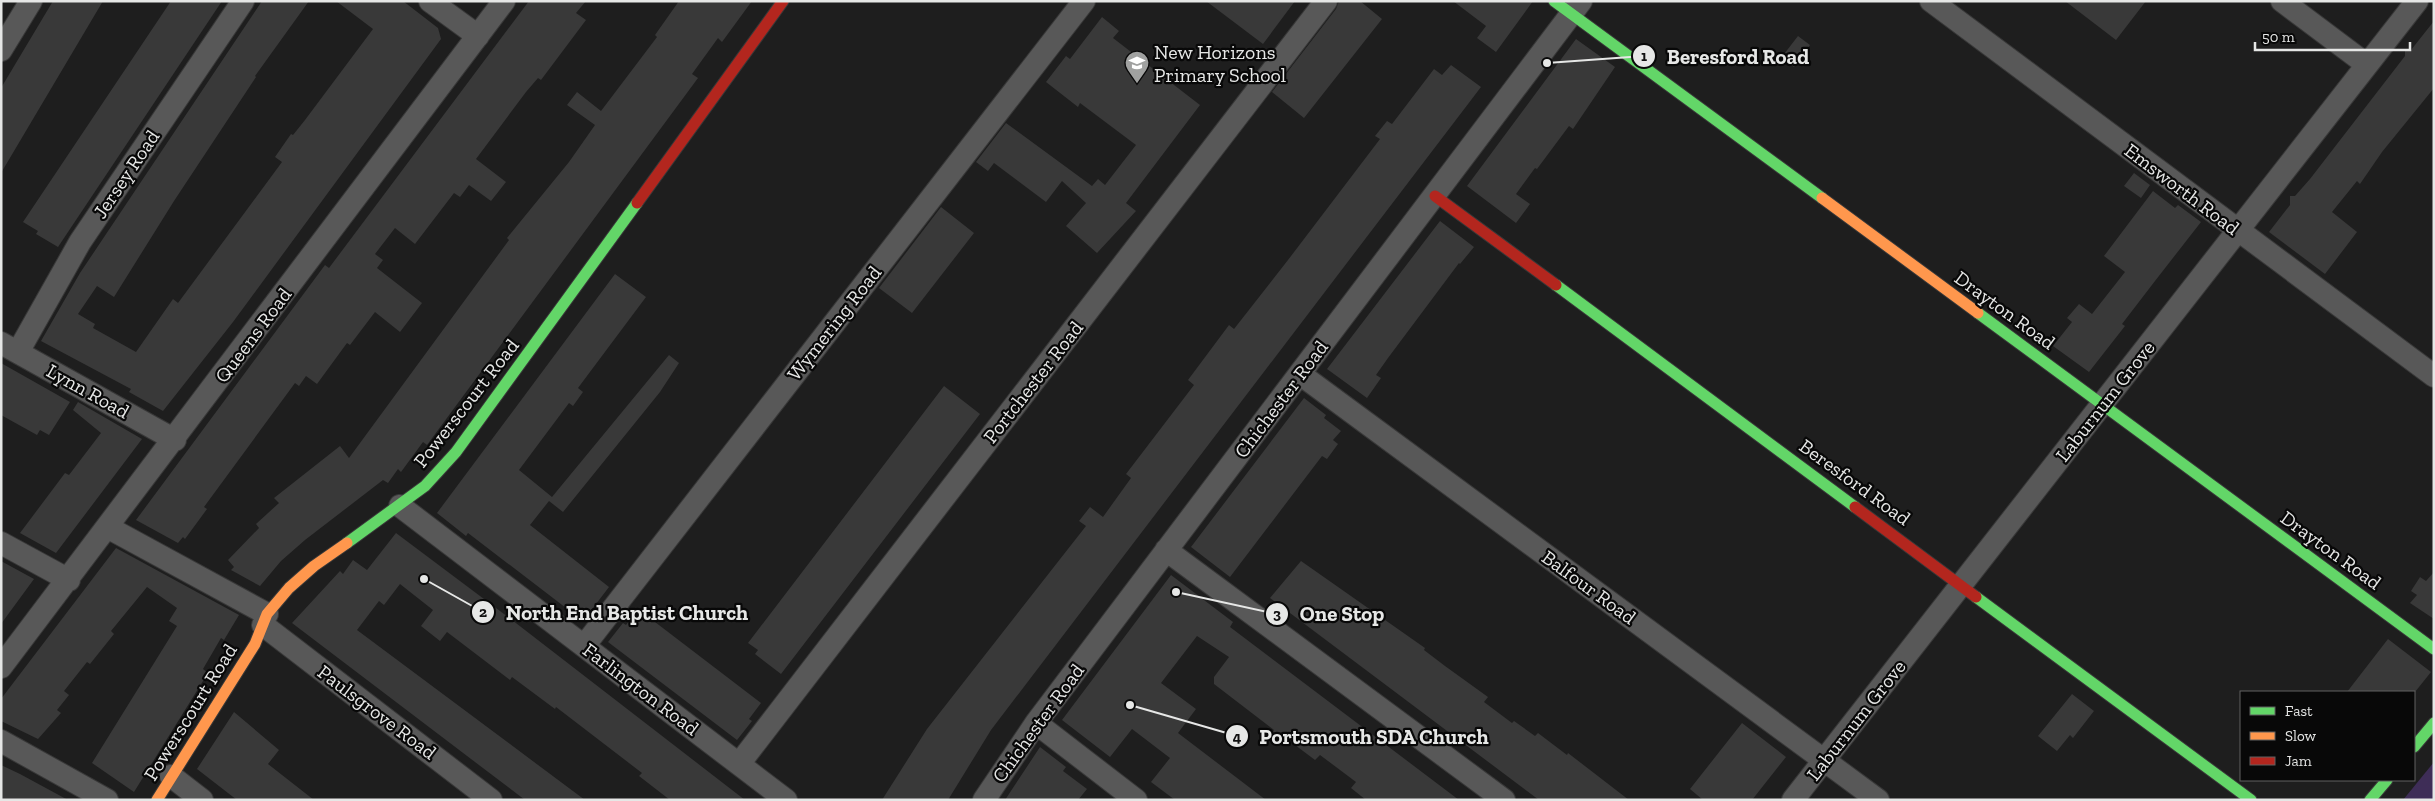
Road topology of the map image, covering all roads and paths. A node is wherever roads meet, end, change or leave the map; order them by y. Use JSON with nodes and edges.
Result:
{"nodes":[{"id":1,"x":31,"y":1,"type":"edge"},
{"id":2,"x":243,"y":1,"type":"edge"},
{"id":3,"x":430,"y":1,"type":"edge"},
{"id":4,"x":504,"y":1,"type":"edge"},
{"id":5,"x":783,"y":1,"type":"edge"},
{"id":6,"x":1084,"y":1,"type":"edge"},
{"id":7,"x":1326,"y":1,"type":"edge"},
{"id":8,"x":1931,"y":1,"type":"edge"},
{"id":9,"x":2282,"y":1,"type":"edge"},
{"id":10,"x":2417,"y":1,"type":"edge"},
{"id":11,"x":1568,"y":6,"type":"edge"},
{"id":12,"x":478,"y":36,"type":"junction"},
{"id":13,"x":1,"y":50,"type":"edge"},
{"id":14,"x":2366,"y":64,"type":"junction"},
{"id":15,"x":1435,"y":196,"type":"junction"},
{"id":16,"x":2238,"y":230,"type":"junction"},
{"id":17,"x":9,"y":347,"type":"edge"},
{"id":18,"x":1300,"y":374,"type":"junction"},
{"id":19,"x":2434,"y":376,"type":"edge"},
{"id":20,"x":2102,"y":405,"type":"junction"},
{"id":21,"x":175,"y":440,"type":"junction"},
{"id":22,"x":400,"y":506,"type":"junction"},
{"id":23,"x":109,"y":528,"type":"junction"},
{"id":24,"x":1,"y":543,"type":"edge"},
{"id":25,"x":1166,"y":550,"type":"junction"},
{"id":26,"x":69,"y":580,"type":"junction"},
{"id":27,"x":1962,"y":585,"type":"junction"},
{"id":28,"x":265,"y":619,"type":"junction"},
{"id":29,"x":584,"y":646,"type":"junction"},
{"id":30,"x":2434,"y":649,"type":"edge"},
{"id":31,"x":1,"y":667,"type":"edge"},
{"id":32,"x":1036,"y":723,"type":"junction"},
{"id":33,"x":2434,"y":723,"type":"edge"},
{"id":34,"x":1,"y":741,"type":"edge"},
{"id":35,"x":2415,"y":746,"type":"edge"},
{"id":36,"x":1824,"y":760,"type":"junction"},
{"id":37,"x":740,"y":764,"type":"junction"},
{"id":38,"x":172,"y":776,"type":"junction"},
{"id":39,"x":2386,"y":781,"type":"edge"},
{"id":40,"x":107,"y":800,"type":"edge"},
{"id":41,"x":157,"y":800,"type":"edge"},
{"id":42,"x":202,"y":800,"type":"edge"},
{"id":43,"x":492,"y":800,"type":"edge"},
{"id":44,"x":786,"y":800,"type":"edge"},
{"id":45,"x":984,"y":800,"type":"edge"},
{"id":46,"x":1136,"y":800,"type":"edge"},
{"id":47,"x":1504,"y":800,"type":"edge"},
{"id":48,"x":1793,"y":800,"type":"edge"},
{"id":49,"x":1878,"y":800,"type":"edge"},
{"id":50,"x":2251,"y":800,"type":"edge"},
{"id":51,"x":2370,"y":800,"type":"edge"}],
"edges":[{"from":1,"to":13,"type":"street"},
{"from":2,"to":17,"type":"street","name":"Jersey Road"},
{"from":3,"to":12,"type":"street"},
{"from":4,"to":12,"type":"street","name":"Queens Road"},
{"from":5,"to":22,"type":"street","name":"Powerscourt Road"},
{"from":6,"to":29,"type":"street","name":"Wymering Road"},
{"from":7,"to":37,"type":"street","name":"Portchester Road"},
{"from":8,"to":16,"type":"street","name":"Emsworth Road"},
{"from":9,"to":14,"type":"street"},
{"from":10,"to":14,"type":"street","name":"Laburnum Grove"},
{"from":11,"to":15,"type":"street","name":"Chichester Road"},
{"from":11,"to":20,"type":"street","name":"Drayton Road"},
{"from":12,"to":21,"type":"street","name":"Queens Road"},
{"from":14,"to":16,"type":"street","name":"Laburnum Grove"},
{"from":15,"to":18,"type":"street","name":"Chichester Road"},
{"from":15,"to":27,"type":"street","name":"Beresford Road"},
{"from":16,"to":19,"type":"street","name":"Emsworth Road"},
{"from":16,"to":20,"type":"street","name":"Laburnum Grove"},
{"from":17,"to":21,"type":"street","name":"Lynn Road"},
{"from":18,"to":25,"type":"street","name":"Chichester Road"},
{"from":18,"to":36,"type":"street","name":"Balfour Road"},
{"from":20,"to":27,"type":"street","name":"Laburnum Grove"},
{"from":20,"to":30,"type":"street","name":"Drayton Road"},
{"from":21,"to":23,"type":"street","name":"Queens Road"},
{"from":22,"to":28,"type":"street","name":"Powerscourt Road"},
{"from":22,"to":29,"type":"street","name":"Farlington Road"},
{"from":23,"to":26,"type":"street","name":"Queens Road"},
{"from":23,"to":28,"type":"street","name":"Paulsgrove Road"},
{"from":24,"to":26,"type":"street"},
{"from":25,"to":32,"type":"street","name":"Chichester Road"},
{"from":25,"to":47,"type":"street"},
{"from":26,"to":31,"type":"street","name":"Queens Road"},
{"from":27,"to":36,"type":"street","name":"Laburnum Grove"},
{"from":27,"to":50,"type":"street","name":"Beresford Road"},
{"from":28,"to":38,"type":"street","name":"Powerscourt Road"},
{"from":28,"to":43,"type":"street","name":"Paulsgrove Road"},
{"from":29,"to":37,"type":"street","name":"Farlington Road"},
{"from":32,"to":45,"type":"street","name":"Chichester Road"},
{"from":32,"to":46,"type":"street"},
{"from":33,"to":35,"type":"street"},
{"from":34,"to":40,"type":"street"},
{"from":36,"to":48,"type":"street","name":"Laburnum Grove"},
{"from":36,"to":49,"type":"street","name":"Balfour Road"},
{"from":37,"to":44,"type":"street","name":"Farlington Road"},
{"from":38,"to":41,"type":"street","name":"Powerscourt Road"},
{"from":38,"to":42,"type":"street"},
{"from":39,"to":51,"type":"street"}]}
